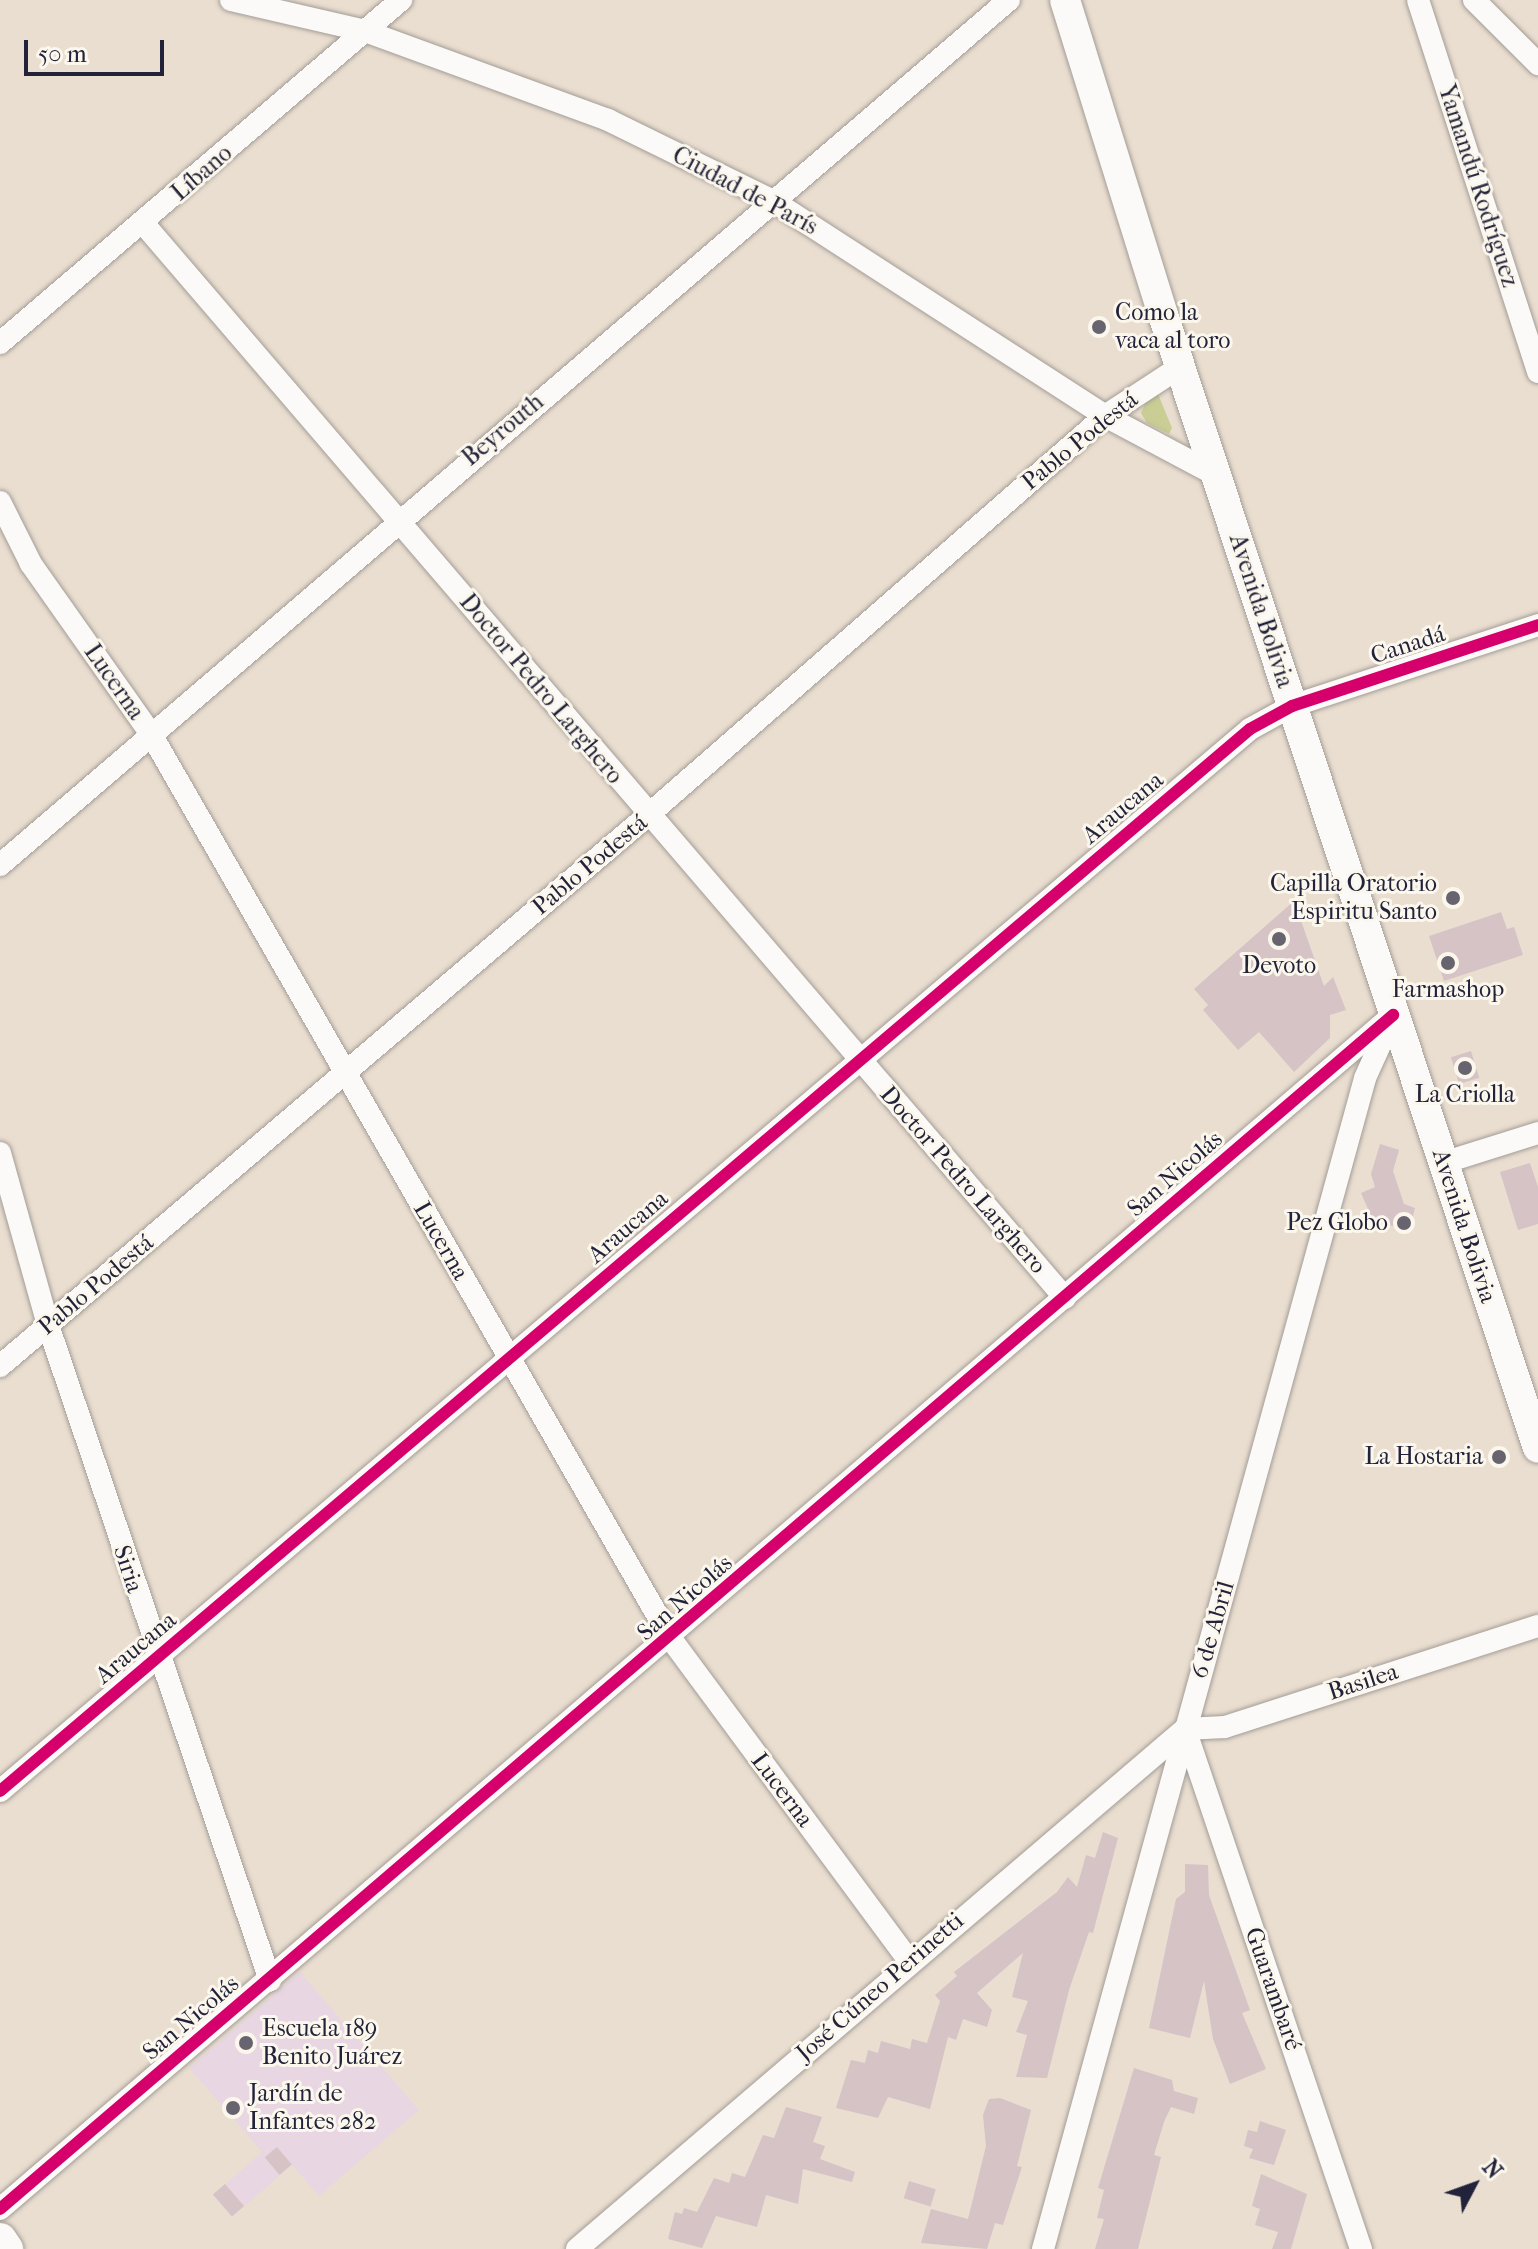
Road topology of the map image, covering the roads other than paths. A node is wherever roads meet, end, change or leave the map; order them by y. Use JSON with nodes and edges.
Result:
{"nodes":[{"id":1,"x":231,"y":0,"type":"edge"},
{"id":2,"x":401,"y":0,"type":"edge"},
{"id":3,"x":1009,"y":0,"type":"edge"},
{"id":4,"x":1065,"y":0,"type":"edge"},
{"id":5,"x":1418,"y":0,"type":"edge"},
{"id":6,"x":1474,"y":0,"type":"edge"},
{"id":7,"x":365,"y":31,"type":"junction"},
{"id":8,"x":1538,"y":64,"type":"edge"},
{"id":9,"x":773,"y":201,"type":"junction"},
{"id":10,"x":143,"y":223,"type":"junction"},
{"id":11,"x":0,"y":343,"type":"edge"},
{"id":12,"x":1180,"y":367,"type":"junction"},
{"id":13,"x":1538,"y":372,"type":"edge"},
{"id":14,"x":1105,"y":416,"type":"junction"},
{"id":15,"x":1216,"y":475,"type":"junction"},
{"id":16,"x":0,"y":502,"type":"edge"},
{"id":17,"x":398,"y":520,"type":"junction"},
{"id":18,"x":1538,"y":625,"type":"edge"},
{"id":19,"x":1292,"y":706,"type":"junction"},
{"id":20,"x":151,"y":734,"type":"junction"},
{"id":21,"x":647,"y":816,"type":"junction"},
{"id":22,"x":0,"y":865,"type":"edge"},
{"id":23,"x":1393,"y":1015,"type":"junction"},
{"id":24,"x":858,"y":1060,"type":"junction"},
{"id":25,"x":344,"y":1073,"type":"junction"},
{"id":26,"x":1538,"y":1133,"type":"edge"},
{"id":27,"x":0,"y":1153,"type":"edge"},
{"id":28,"x":1443,"y":1163,"type":"junction"},
{"id":29,"x":1065,"y":1298,"type":"junction"},
{"id":30,"x":48,"y":1325,"type":"junction"},
{"id":31,"x":509,"y":1359,"type":"junction"},
{"id":32,"x":0,"y":1366,"type":"edge"},
{"id":33,"x":1538,"y":1448,"type":"edge"},
{"id":34,"x":1538,"y":1626,"type":"edge"},
{"id":35,"x":671,"y":1639,"type":"junction"},
{"id":36,"x":157,"y":1659,"type":"junction"},
{"id":37,"x":1185,"y":1729,"type":"junction"},
{"id":38,"x":0,"y":1791,"type":"edge"},
{"id":39,"x":909,"y":1961,"type":"junction"},
{"id":40,"x":270,"y":1980,"type":"junction"},
{"id":41,"x":0,"y":2209,"type":"edge"},
{"id":42,"x":0,"y":2240,"type":"edge"},
{"id":43,"x":6,"y":2249,"type":"edge"},
{"id":44,"x":577,"y":2249,"type":"edge"},
{"id":45,"x":1043,"y":2249,"type":"edge"},
{"id":46,"x":1361,"y":2249,"type":"edge"}],
"edges":[{"from":1,"to":7,"type":"street","name":"Ciudad de París"},
{"from":2,"to":7,"type":"street","name":"Líbano"},
{"from":3,"to":9,"type":"street","name":"Beyrouth"},
{"from":4,"to":12,"type":"street","name":"Avenida Bolivia"},
{"from":5,"to":13,"type":"street","name":"Yamandú Rodríguez"},
{"from":6,"to":8,"type":"street"},
{"from":7,"to":9,"type":"street","name":"Ciudad de París"},
{"from":7,"to":10,"type":"street","name":"Líbano"},
{"from":9,"to":14,"type":"street","name":"Ciudad de París"},
{"from":9,"to":17,"type":"street","name":"Beyrouth"},
{"from":10,"to":11,"type":"street","name":"Líbano"},
{"from":10,"to":17,"type":"street","name":"Doctor Pedro Larghero"},
{"from":12,"to":14,"type":"street","name":"Pablo Podestá"},
{"from":12,"to":15,"type":"street","name":"Avenida Bolivia"},
{"from":14,"to":15,"type":"street","name":"Ciudad de París"},
{"from":14,"to":21,"type":"street","name":"Pablo Podestá"},
{"from":15,"to":19,"type":"street","name":"Avenida Bolivia"},
{"from":16,"to":20,"type":"street","name":"Lucerna"},
{"from":17,"to":20,"type":"street","name":"Beyrouth"},
{"from":17,"to":21,"type":"street","name":"Doctor Pedro Larghero"},
{"from":18,"to":19,"type":"street","name":"Canadá"},
{"from":19,"to":23,"type":"street","name":"Avenida Bolivia"},
{"from":19,"to":24,"type":"street","name":"Araucana"},
{"from":20,"to":22,"type":"street","name":"Beyrouth"},
{"from":20,"to":25,"type":"street","name":"Lucerna"},
{"from":21,"to":24,"type":"street","name":"Doctor Pedro Larghero"},
{"from":21,"to":25,"type":"street","name":"Pablo Podestá"},
{"from":23,"to":28,"type":"street","name":"Avenida Bolivia"},
{"from":23,"to":29,"type":"street","name":"San Nicolás"},
{"from":23,"to":37,"type":"street","name":"6 de Abril"},
{"from":24,"to":29,"type":"street","name":"Doctor Pedro Larghero"},
{"from":24,"to":31,"type":"street","name":"Araucana"},
{"from":25,"to":30,"type":"street","name":"Pablo Podestá"},
{"from":25,"to":31,"type":"street","name":"Lucerna"},
{"from":26,"to":28,"type":"street"},
{"from":27,"to":30,"type":"street","name":"Siria"},
{"from":28,"to":33,"type":"street","name":"Avenida Bolivia"},
{"from":29,"to":35,"type":"street","name":"San Nicolás"},
{"from":30,"to":32,"type":"street","name":"Pablo Podestá"},
{"from":30,"to":36,"type":"street","name":"Siria"},
{"from":31,"to":35,"type":"street","name":"Lucerna"},
{"from":31,"to":36,"type":"street","name":"Araucana"},
{"from":34,"to":37,"type":"street","name":"Basilea"},
{"from":35,"to":39,"type":"street","name":"Lucerna"},
{"from":35,"to":40,"type":"street","name":"San Nicolás"},
{"from":36,"to":38,"type":"street","name":"Araucana"},
{"from":36,"to":40,"type":"street","name":"Siria"},
{"from":37,"to":39,"type":"street","name":"José Cúneo Perinetti"},
{"from":37,"to":45,"type":"street","name":"6 de Abril"},
{"from":37,"to":46,"type":"street","name":"Guarambaré"},
{"from":39,"to":44,"type":"street","name":"José Cúneo Perinetti"},
{"from":40,"to":41,"type":"street","name":"San Nicolás"},
{"from":42,"to":43,"type":"main road"}]}
